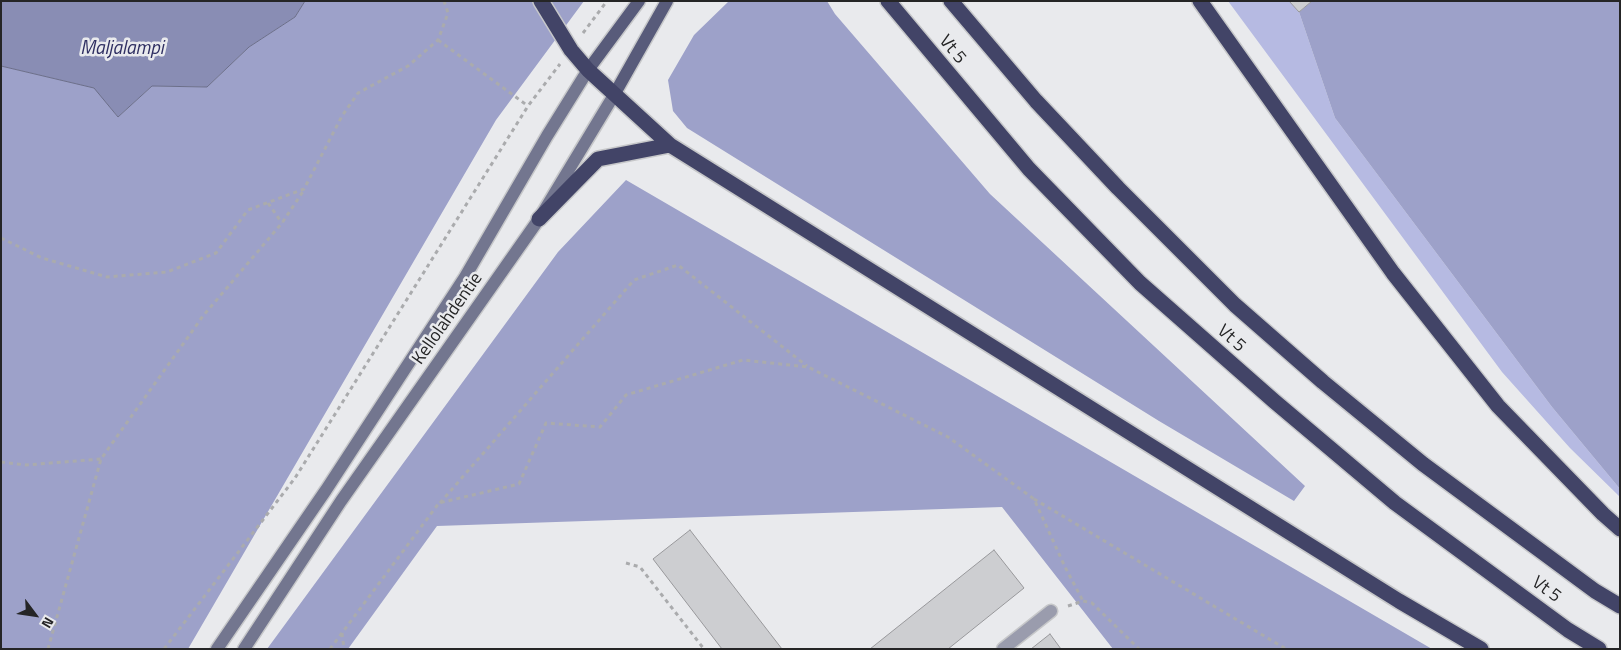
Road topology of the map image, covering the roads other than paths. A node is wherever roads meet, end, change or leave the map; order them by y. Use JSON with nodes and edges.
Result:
{"nodes":[{"id":1,"x":542,"y":1,"type":"edge"},
{"id":2,"x":639,"y":1,"type":"edge"},
{"id":3,"x":667,"y":1,"type":"edge"},
{"id":4,"x":888,"y":1,"type":"edge"},
{"id":5,"x":951,"y":1,"type":"edge"},
{"id":6,"x":1200,"y":1,"type":"edge"},
{"id":7,"x":588,"y":70,"type":"junction"},
{"id":8,"x":614,"y":95,"type":"junction"},
{"id":9,"x":670,"y":145,"type":"junction"},
{"id":10,"x":539,"y":219,"type":"junction"},
{"id":11,"x":1620,"y":529,"type":"edge"},
{"id":12,"x":1620,"y":606,"type":"edge"},
{"id":13,"x":1051,"y":611,"type":"road end"},
{"id":14,"x":217,"y":649,"type":"edge"},
{"id":15,"x":244,"y":649,"type":"edge"},
{"id":16,"x":1003,"y":649,"type":"edge"},
{"id":17,"x":1480,"y":649,"type":"edge"},
{"id":18,"x":1599,"y":649,"type":"edge"}],
"edges":[{"from":1,"to":7,"type":"highway"},
{"from":2,"to":7,"type":"main road","name":"Kellolahdentie"},
{"from":3,"to":8,"type":"main road","name":"Kellolahdentie"},
{"from":4,"to":18,"type":"highway","name":"Vt 5"},
{"from":5,"to":12,"type":"highway","name":"Vt 5"},
{"from":6,"to":11,"type":"highway"},
{"from":7,"to":8,"type":"highway"},
{"from":7,"to":14,"type":"main road","name":"Kellolahdentie"},
{"from":8,"to":9,"type":"highway"},
{"from":8,"to":10,"type":"main road","name":"Kellolahdentie"},
{"from":9,"to":10,"type":"highway"},
{"from":9,"to":17,"type":"highway"},
{"from":10,"to":15,"type":"main road","name":"Kellolahdentie"},
{"from":13,"to":16,"type":"street"}]}
